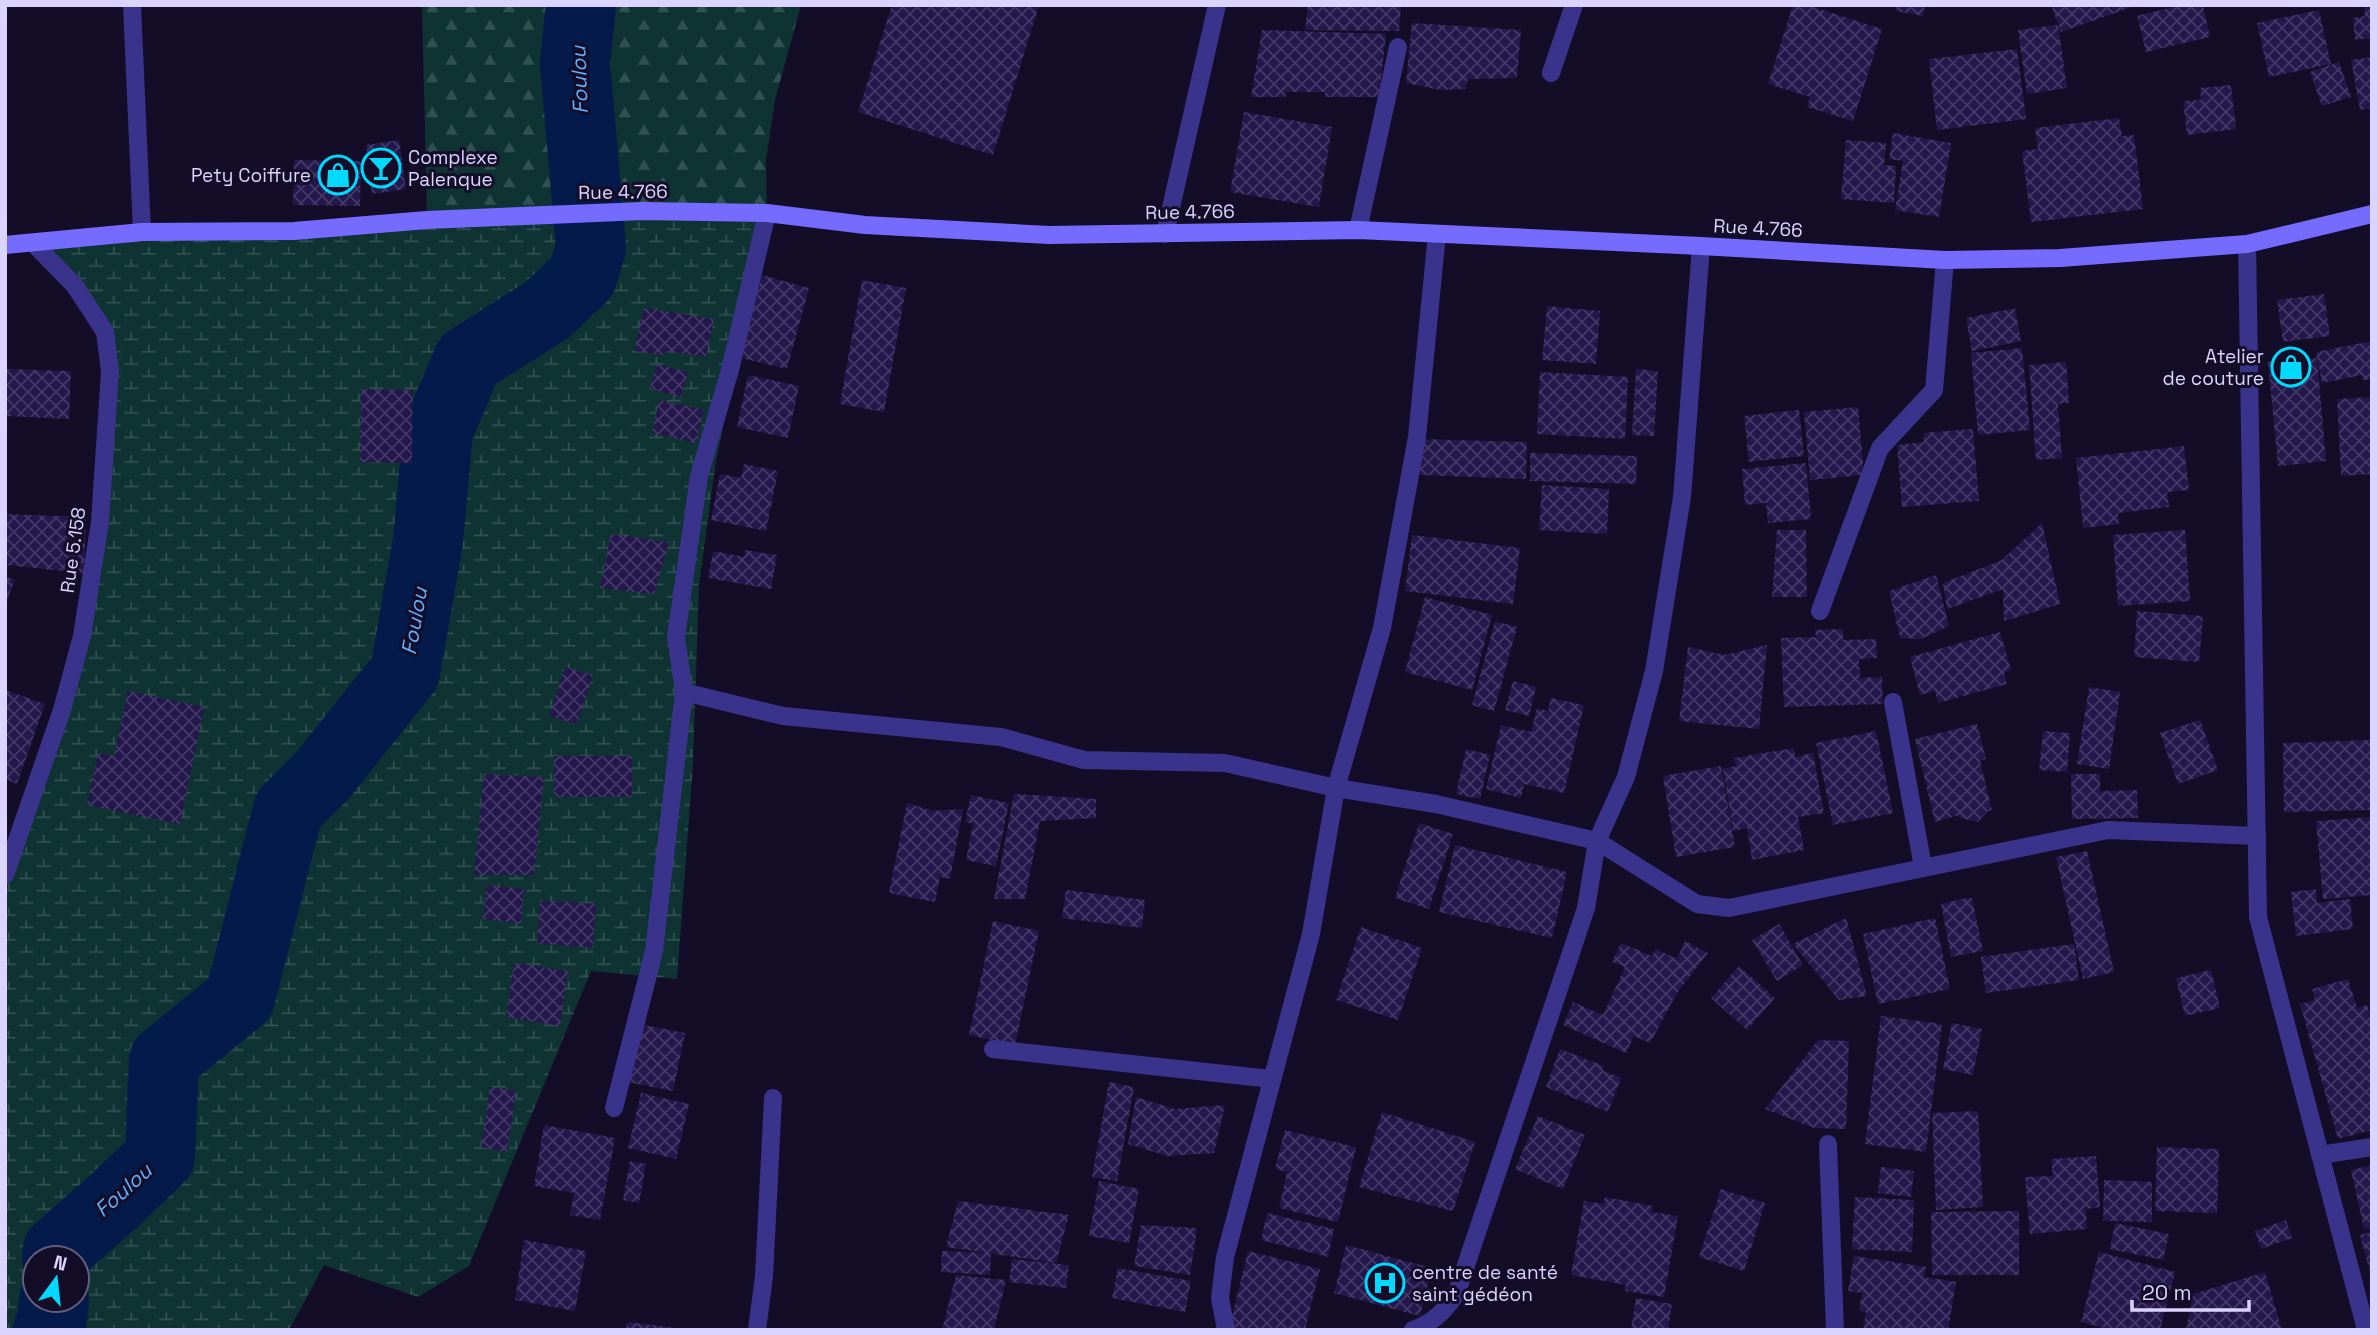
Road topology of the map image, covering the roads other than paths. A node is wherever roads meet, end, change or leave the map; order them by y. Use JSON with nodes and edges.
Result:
{"nodes":[{"id":1,"x":132,"y":5,"type":"edge"},
{"id":2,"x":1217,"y":5,"type":"edge"},
{"id":3,"x":1574,"y":5,"type":"edge"},
{"id":4,"x":1398,"y":47,"type":"dead end"},
{"id":5,"x":1551,"y":73,"type":"dead end"},
{"id":6,"x":767,"y":213,"type":"junction"},
{"id":7,"x":2372,"y":214,"type":"edge"},
{"id":8,"x":1358,"y":229,"type":"junction"},
{"id":9,"x":142,"y":232,"type":"junction"},
{"id":10,"x":1164,"y":234,"type":"junction"},
{"id":11,"x":1437,"y":234,"type":"junction"},
{"id":12,"x":34,"y":244,"type":"junction"},
{"id":13,"x":2247,"y":244,"type":"junction"},
{"id":14,"x":5,"y":245,"type":"edge"},
{"id":15,"x":1701,"y":246,"type":"junction"},
{"id":16,"x":1945,"y":260,"type":"junction"},
{"id":17,"x":1820,"y":611,"type":"dead end"},
{"id":18,"x":684,"y":692,"type":"junction"},
{"id":19,"x":1893,"y":702,"type":"dead end"},
{"id":20,"x":1336,"y":788,"type":"junction"},
{"id":21,"x":2257,"y":836,"type":"junction"},
{"id":22,"x":1597,"y":841,"type":"junction"},
{"id":23,"x":1923,"y":867,"type":"junction"},
{"id":24,"x":5,"y":875,"type":"edge"},
{"id":25,"x":993,"y":1049,"type":"dead end"},
{"id":26,"x":1272,"y":1079,"type":"junction"},
{"id":27,"x":773,"y":1098,"type":"dead end"},
{"id":28,"x":614,"y":1108,"type":"dead end"},
{"id":29,"x":1828,"y":1143,"type":"dead end"},
{"id":30,"x":2372,"y":1147,"type":"edge"},
{"id":31,"x":2320,"y":1155,"type":"junction"},
{"id":32,"x":757,"y":1330,"type":"edge"},
{"id":33,"x":1226,"y":1330,"type":"edge"},
{"id":34,"x":1413,"y":1330,"type":"edge"},
{"id":35,"x":1835,"y":1330,"type":"edge"},
{"id":36,"x":2366,"y":1330,"type":"edge"}],
"edges":[{"from":1,"to":9,"type":"street"},
{"from":2,"to":10,"type":"street"},
{"from":3,"to":5,"type":"street"},
{"from":4,"to":8,"type":"street"},
{"from":6,"to":9,"type":"street","name":"Rue 4.766"},
{"from":6,"to":10,"type":"street","name":"Rue 4.766"},
{"from":6,"to":18,"type":"street"},
{"from":7,"to":13,"type":"street","name":"Rue 4.766"},
{"from":8,"to":10,"type":"street","name":"Rue 4.766"},
{"from":8,"to":11,"type":"street","name":"Rue 4.766"},
{"from":9,"to":12,"type":"street","name":"Rue 4.766"},
{"from":11,"to":15,"type":"street","name":"Rue 4.766"},
{"from":11,"to":20,"type":"street"},
{"from":12,"to":14,"type":"street","name":"Rue 4.766"},
{"from":12,"to":24,"type":"street","name":"Rue 5.158"},
{"from":13,"to":16,"type":"street","name":"Rue 4.766"},
{"from":13,"to":21,"type":"street"},
{"from":15,"to":16,"type":"street","name":"Rue 4.766"},
{"from":15,"to":22,"type":"street"},
{"from":16,"to":17,"type":"street"},
{"from":18,"to":20,"type":"street"},
{"from":18,"to":28,"type":"street"},
{"from":19,"to":23,"type":"street"},
{"from":20,"to":22,"type":"street"},
{"from":20,"to":26,"type":"street"},
{"from":21,"to":23,"type":"street"},
{"from":21,"to":31,"type":"street"},
{"from":22,"to":23,"type":"street"},
{"from":22,"to":34,"type":"street"},
{"from":25,"to":26,"type":"street"},
{"from":26,"to":33,"type":"street"},
{"from":27,"to":32,"type":"street"},
{"from":29,"to":35,"type":"street"},
{"from":30,"to":31,"type":"street"},
{"from":31,"to":36,"type":"street"}]}
